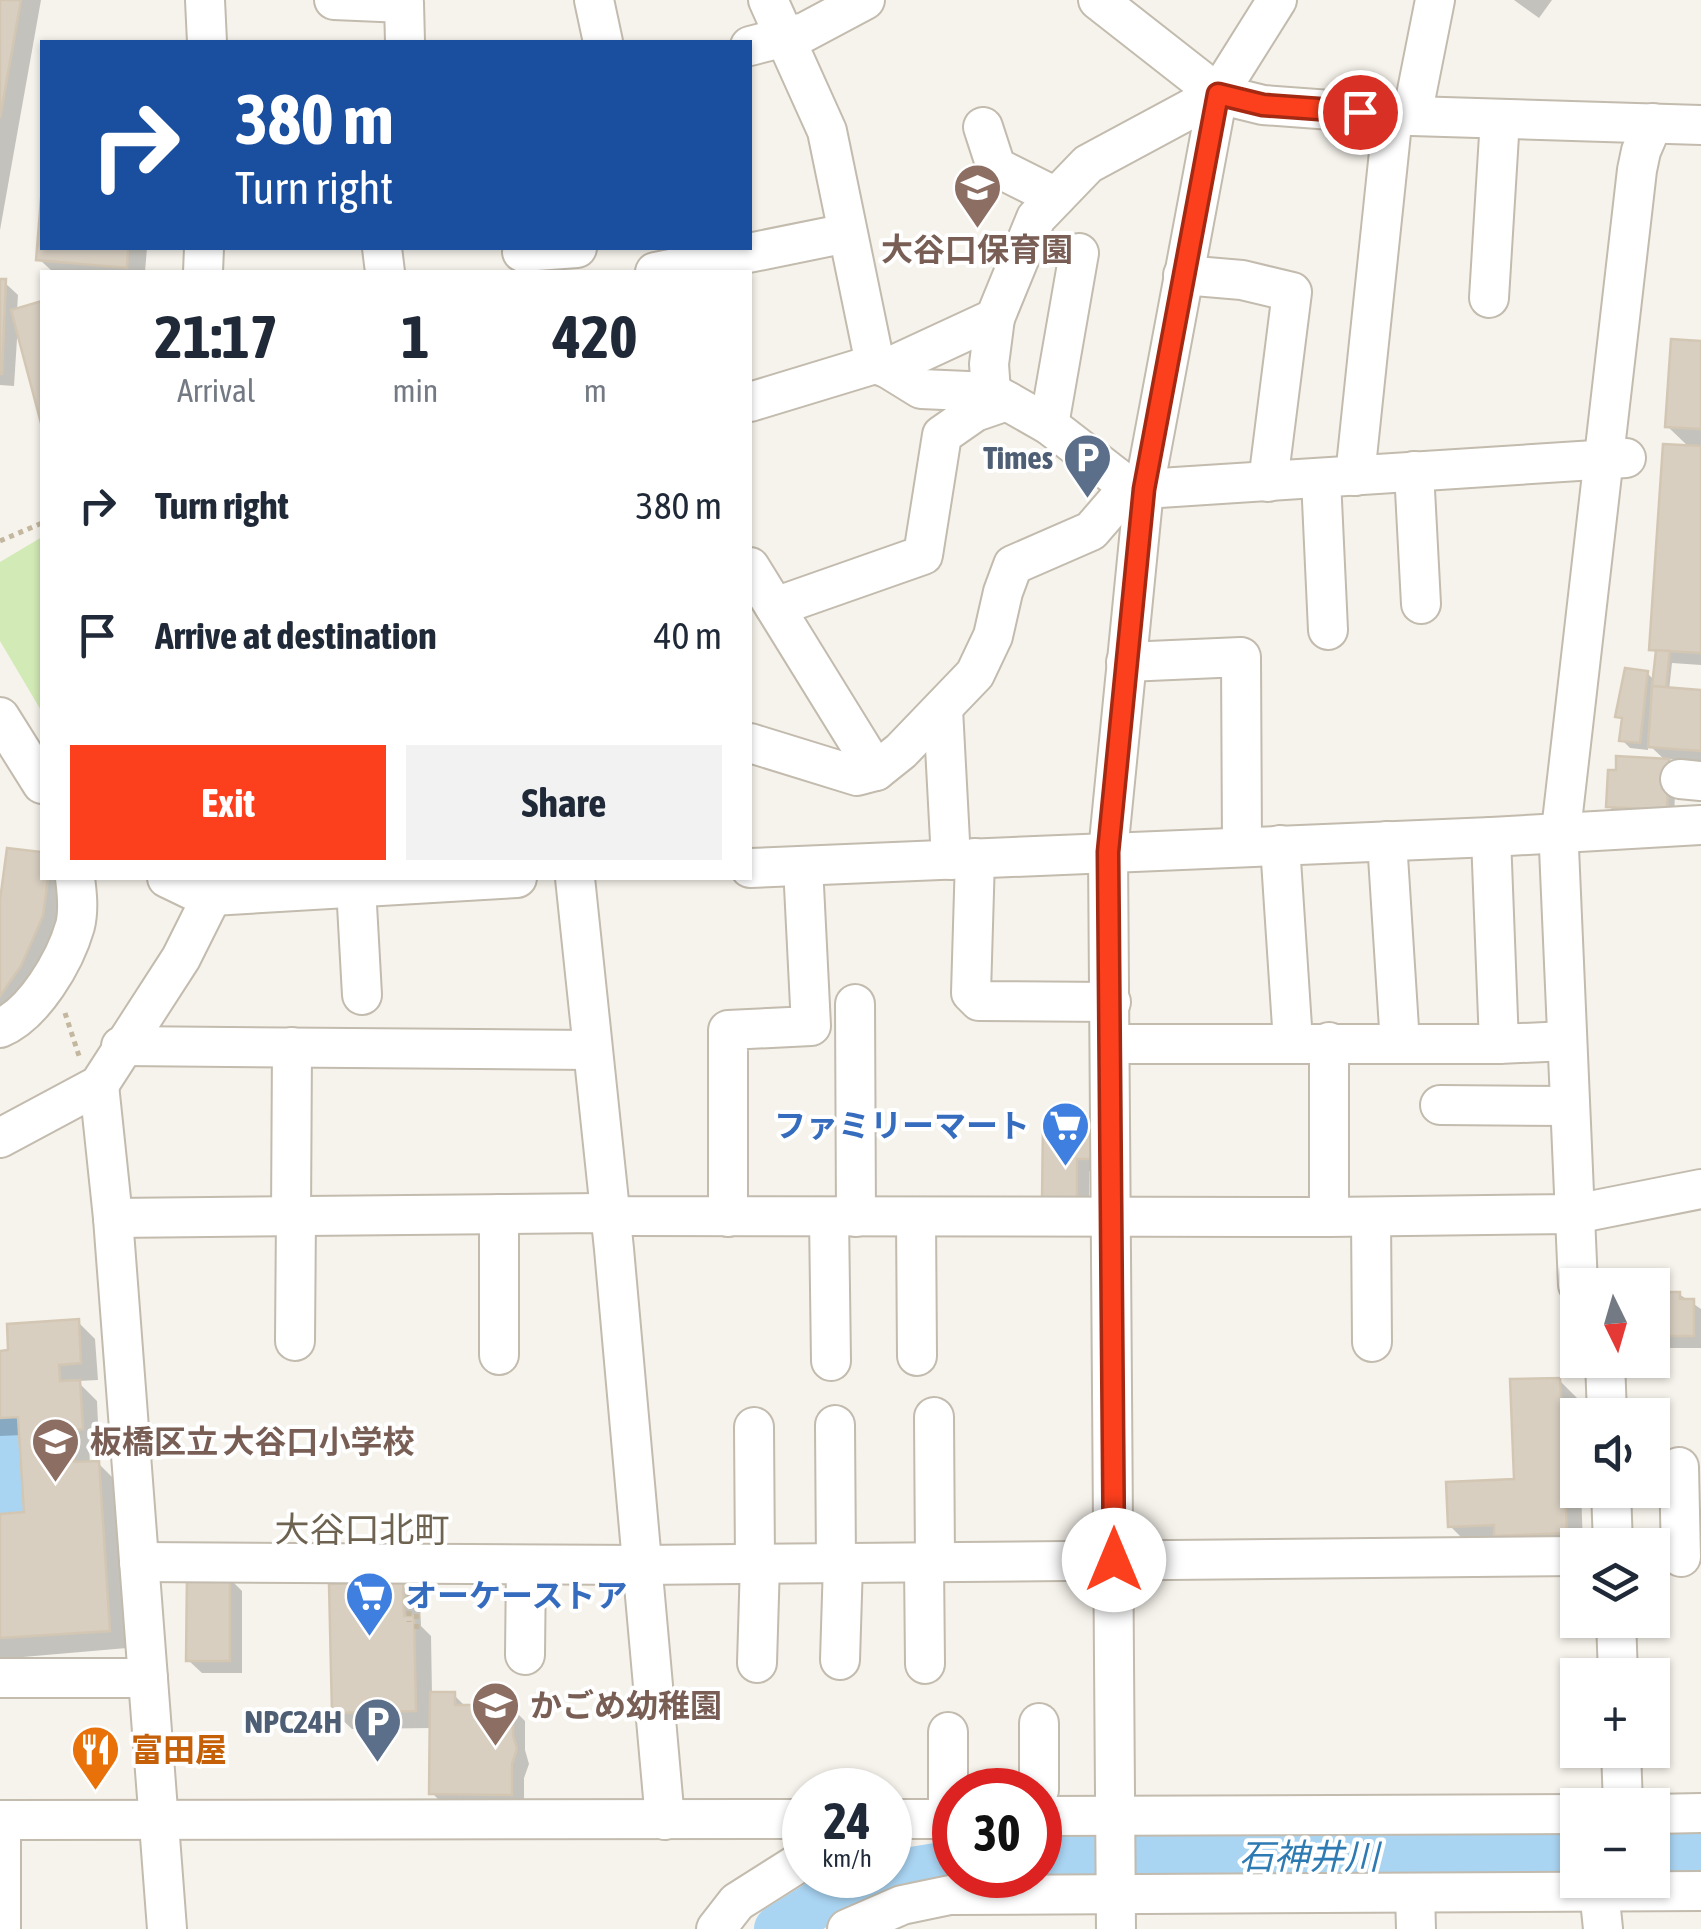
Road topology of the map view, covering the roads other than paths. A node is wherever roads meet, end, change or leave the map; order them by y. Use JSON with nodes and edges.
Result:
{"nodes":[{"id":1,"x":205,"y":0,"type":"edge"},
{"id":2,"x":334,"y":0,"type":"edge"},
{"id":3,"x":594,"y":0,"type":"edge"},
{"id":4,"x":768,"y":0,"type":"edge"},
{"id":5,"x":865,"y":0,"type":"edge"},
{"id":6,"x":1098,"y":0,"type":"edge"},
{"id":7,"x":1277,"y":0,"type":"edge"},
{"id":8,"x":1435,"y":0,"type":"edge"},
{"id":9,"x":786,"y":38,"type":"junction"},
{"id":10,"x":207,"y":40,"type":"edge"},
{"id":11,"x":405,"y":40,"type":"edge"},
{"id":12,"x":603,"y":40,"type":"edge"},
{"id":13,"x":752,"y":46,"type":"edge"},
{"id":14,"x":1218,"y":94,"type":"junction"},
{"id":15,"x":1403,"y":115,"type":"junction"},
{"id":16,"x":1500,"y":119,"type":"junction"},
{"id":17,"x":1653,"y":123,"type":"junction"},
{"id":18,"x":1701,"y":126,"type":"edge"},
{"id":19,"x":984,"y":127,"type":"dead end"},
{"id":20,"x":1056,"y":197,"type":"junction"},
{"id":21,"x":847,"y":233,"type":"junction"},
{"id":22,"x":550,"y":250,"type":"edge"},
{"id":23,"x":522,"y":252,"type":"dead end"},
{"id":24,"x":1079,"y":254,"type":"dead end"},
{"id":25,"x":664,"y":270,"type":"edge"},
{"id":26,"x":1183,"y":276,"type":"junction"},
{"id":27,"x":1489,"y":298,"type":"dead end"},
{"id":28,"x":995,"y":318,"type":"junction"},
{"id":29,"x":881,"y":366,"type":"junction"},
{"id":30,"x":999,"y":396,"type":"junction"},
{"id":31,"x":752,"y":401,"type":"edge"},
{"id":32,"x":1049,"y":424,"type":"junction"},
{"id":33,"x":1615,"y":458,"type":"junction"},
{"id":34,"x":1414,"y":471,"type":"junction"},
{"id":35,"x":1338,"y":478,"type":"junction"},
{"id":36,"x":1268,"y":482,"type":"junction"},
{"id":37,"x":1136,"y":488,"type":"junction"},
{"id":38,"x":759,"y":585,"type":"edge"},
{"id":39,"x":1421,"y":604,"type":"dead end"},
{"id":40,"x":1328,"y":630,"type":"dead end"},
{"id":41,"x":1126,"y":662,"type":"junction"},
{"id":42,"x":944,"y":709,"type":"junction"},
{"id":43,"x":0,"y":717,"type":"edge"},
{"id":44,"x":752,"y":744,"type":"edge"},
{"id":45,"x":876,"y":771,"type":"junction"},
{"id":46,"x":40,"y":781,"type":"edge"},
{"id":47,"x":1701,"y":826,"type":"edge"},
{"id":48,"x":1572,"y":832,"type":"junction"},
{"id":49,"x":1491,"y":838,"type":"junction"},
{"id":50,"x":1387,"y":841,"type":"junction"},
{"id":51,"x":1280,"y":846,"type":"junction"},
{"id":52,"x":1242,"y":847,"type":"junction"},
{"id":53,"x":1108,"y":852,"type":"junction"},
{"id":54,"x":963,"y":859,"type":"junction"},
{"id":55,"x":802,"y":866,"type":"junction"},
{"id":56,"x":752,"y":868,"type":"edge"},
{"id":57,"x":75,"y":880,"type":"edge"},
{"id":58,"x":171,"y":880,"type":"edge"},
{"id":59,"x":481,"y":880,"type":"edge"},
{"id":60,"x":575,"y":880,"type":"edge"},
{"id":61,"x":356,"y":887,"type":"junction"},
{"id":62,"x":212,"y":896,"type":"junction"},
{"id":63,"x":362,"y":995,"type":"dead end"},
{"id":64,"x":1111,"y":1002,"type":"junction"},
{"id":65,"x":855,"y":1004,"type":"dead end"},
{"id":66,"x":0,"y":1028,"type":"edge"},
{"id":67,"x":1567,"y":1041,"type":"junction"},
{"id":68,"x":1311,"y":1042,"type":"junction"},
{"id":69,"x":1111,"y":1044,"type":"junction"},
{"id":70,"x":1400,"y":1044,"type":"junction"},
{"id":71,"x":1499,"y":1044,"type":"junction"},
{"id":72,"x":121,"y":1046,"type":"junction"},
{"id":73,"x":292,"y":1047,"type":"junction"},
{"id":74,"x":591,"y":1050,"type":"junction"},
{"id":75,"x":99,"y":1084,"type":"junction"},
{"id":76,"x":1440,"y":1106,"type":"dead end"},
{"id":77,"x":1570,"y":1106,"type":"junction"},
{"id":78,"x":0,"y":1138,"type":"edge"},
{"id":79,"x":1701,"y":1189,"type":"edge"},
{"id":80,"x":1586,"y":1212,"type":"junction"},
{"id":81,"x":499,"y":1214,"type":"junction"},
{"id":82,"x":610,"y":1214,"type":"junction"},
{"id":83,"x":294,"y":1216,"type":"junction"},
{"id":84,"x":728,"y":1216,"type":"junction"},
{"id":85,"x":1113,"y":1216,"type":"junction"},
{"id":86,"x":843,"y":1217,"type":"junction"},
{"id":87,"x":916,"y":1217,"type":"junction"},
{"id":88,"x":1329,"y":1217,"type":"junction"},
{"id":89,"x":1371,"y":1217,"type":"junction"},
{"id":90,"x":113,"y":1218,"type":"junction"},
{"id":91,"x":1580,"y":1268,"type":"edge"},
{"id":92,"x":1598,"y":1268,"type":"edge"},
{"id":93,"x":295,"y":1341,"type":"dead end"},
{"id":94,"x":1372,"y":1342,"type":"dead end"},
{"id":95,"x":499,"y":1355,"type":"dead end"},
{"id":96,"x":916,"y":1356,"type":"dead end"},
{"id":97,"x":831,"y":1361,"type":"dead end"},
{"id":98,"x":934,"y":1417,"type":"dead end"},
{"id":99,"x":835,"y":1425,"type":"dead end"},
{"id":100,"x":754,"y":1427,"type":"dead end"},
{"id":101,"x":1678,"y":1466,"type":"dead end"},
{"id":102,"x":1560,"y":1556,"type":"edge"},
{"id":103,"x":1678,"y":1557,"type":"edge"},
{"id":104,"x":1114,"y":1560,"type":"junction"},
{"id":105,"x":139,"y":1562,"type":"junction"},
{"id":106,"x":758,"y":1563,"type":"junction"},
{"id":107,"x":840,"y":1563,"type":"junction"},
{"id":108,"x":929,"y":1563,"type":"junction"},
{"id":109,"x":526,"y":1565,"type":"junction"},
{"id":110,"x":641,"y":1565,"type":"junction"},
{"id":111,"x":525,"y":1655,"type":"dead end"},
{"id":112,"x":840,"y":1660,"type":"dead end"},
{"id":113,"x":758,"y":1663,"type":"dead end"},
{"id":114,"x":925,"y":1664,"type":"dead end"},
{"id":115,"x":0,"y":1678,"type":"edge"},
{"id":116,"x":148,"y":1678,"type":"junction"},
{"id":117,"x":1039,"y":1722,"type":"dead end"},
{"id":118,"x":948,"y":1732,"type":"dead end"},
{"id":119,"x":950,"y":1768,"type":"edge"},
{"id":120,"x":1038,"y":1768,"type":"edge"},
{"id":121,"x":1560,"y":1814,"type":"edge"},
{"id":122,"x":1670,"y":1814,"type":"edge"},
{"id":123,"x":1701,"y":1814,"type":"edge"},
{"id":124,"x":1114,"y":1815,"type":"junction"},
{"id":125,"x":1062,"y":1816,"type":"edge"},
{"id":126,"x":782,"y":1819,"type":"edge"},
{"id":127,"x":0,"y":1820,"type":"edge"},
{"id":128,"x":158,"y":1820,"type":"junction"},
{"id":129,"x":665,"y":1820,"type":"junction"},
{"id":130,"x":782,"y":1873,"type":"edge"},
{"id":131,"x":1670,"y":1889,"type":"edge"},
{"id":132,"x":1560,"y":1891,"type":"edge"},
{"id":133,"x":1701,"y":1891,"type":"edge"},
{"id":134,"x":1599,"y":1898,"type":"edge"},
{"id":135,"x":1416,"y":1911,"type":"edge"},
{"id":136,"x":1115,"y":1912,"type":"edge"},
{"id":137,"x":1,"y":1929,"type":"edge"},
{"id":138,"x":167,"y":1929,"type":"edge"},
{"id":139,"x":716,"y":1929,"type":"edge"},
{"id":140,"x":847,"y":1929,"type":"edge"},
{"id":141,"x":1603,"y":1929,"type":"edge"}],
"edges":[{"from":1,"to":10,"type":"street"},
{"from":2,"to":11,"type":"street"},
{"from":3,"to":12,"type":"street"},
{"from":4,"to":9,"type":"street"},
{"from":5,"to":9,"type":"street"},
{"from":6,"to":14,"type":"street"},
{"from":7,"to":14,"type":"street"},
{"from":8,"to":15,"type":"street"},
{"from":9,"to":13,"type":"street"},
{"from":9,"to":21,"type":"street"},
{"from":14,"to":15,"type":"street"},
{"from":14,"to":20,"type":"street"},
{"from":14,"to":26,"type":"street"},
{"from":15,"to":16,"type":"street"},
{"from":15,"to":35,"type":"street"},
{"from":16,"to":17,"type":"street"},
{"from":16,"to":27,"type":"street"},
{"from":17,"to":18,"type":"street"},
{"from":17,"to":33,"type":"street"},
{"from":19,"to":20,"type":"street"},
{"from":20,"to":28,"type":"street"},
{"from":21,"to":25,"type":"street"},
{"from":21,"to":29,"type":"street"},
{"from":22,"to":23,"type":"street"},
{"from":24,"to":32,"type":"street"},
{"from":26,"to":36,"type":"street"},
{"from":26,"to":37,"type":"street"},
{"from":28,"to":29,"type":"street"},
{"from":28,"to":30,"type":"street"},
{"from":29,"to":30,"type":"street"},
{"from":29,"to":31,"type":"street"},
{"from":30,"to":32,"type":"street"},
{"from":30,"to":38,"type":"street"},
{"from":32,"to":37,"type":"street"},
{"from":33,"to":34,"type":"street"},
{"from":33,"to":48,"type":"street"},
{"from":34,"to":35,"type":"street"},
{"from":34,"to":39,"type":"street"},
{"from":35,"to":36,"type":"street"},
{"from":35,"to":40,"type":"street"},
{"from":36,"to":37,"type":"street"},
{"from":37,"to":41,"type":"street"},
{"from":37,"to":42,"type":"street"},
{"from":38,"to":45,"type":"street"},
{"from":41,"to":52,"type":"street"},
{"from":41,"to":53,"type":"street"},
{"from":42,"to":45,"type":"street"},
{"from":42,"to":54,"type":"street"},
{"from":43,"to":46,"type":"street"},
{"from":44,"to":45,"type":"street"},
{"from":47,"to":48,"type":"street"},
{"from":48,"to":49,"type":"street"},
{"from":48,"to":67,"type":"street"},
{"from":48,"to":80,"type":"street"},
{"from":49,"to":50,"type":"street"},
{"from":49,"to":71,"type":"street"},
{"from":50,"to":51,"type":"street"},
{"from":50,"to":70,"type":"street"},
{"from":51,"to":52,"type":"street"},
{"from":51,"to":68,"type":"street"},
{"from":52,"to":53,"type":"street"},
{"from":53,"to":54,"type":"street"},
{"from":53,"to":64,"type":"street"},
{"from":54,"to":55,"type":"street"},
{"from":54,"to":64,"type":"street"},
{"from":55,"to":56,"type":"street"},
{"from":55,"to":84,"type":"street"},
{"from":57,"to":66,"type":"street"},
{"from":58,"to":62,"type":"street"},
{"from":59,"to":61,"type":"street"},
{"from":60,"to":74,"type":"street"},
{"from":61,"to":62,"type":"street"},
{"from":61,"to":63,"type":"street"},
{"from":62,"to":72,"type":"street"},
{"from":64,"to":69,"type":"street"},
{"from":65,"to":86,"type":"street"},
{"from":67,"to":71,"type":"street"},
{"from":67,"to":77,"type":"street"},
{"from":68,"to":69,"type":"street"},
{"from":68,"to":70,"type":"street"},
{"from":68,"to":88,"type":"street"},
{"from":69,"to":85,"type":"street"},
{"from":70,"to":71,"type":"street"},
{"from":72,"to":73,"type":"street"},
{"from":72,"to":75,"type":"street"},
{"from":73,"to":74,"type":"street"},
{"from":73,"to":83,"type":"street"},
{"from":74,"to":82,"type":"street"},
{"from":75,"to":78,"type":"street"},
{"from":75,"to":90,"type":"street"},
{"from":76,"to":77,"type":"street"},
{"from":77,"to":80,"type":"street"},
{"from":79,"to":80,"type":"street"},
{"from":80,"to":89,"type":"street"},
{"from":80,"to":91,"type":"street"},
{"from":80,"to":92,"type":"street"},
{"from":81,"to":82,"type":"street"},
{"from":81,"to":83,"type":"street"},
{"from":81,"to":95,"type":"street"},
{"from":82,"to":84,"type":"street"},
{"from":82,"to":110,"type":"street"},
{"from":83,"to":90,"type":"street"},
{"from":83,"to":93,"type":"street"},
{"from":84,"to":86,"type":"street"},
{"from":85,"to":87,"type":"street"},
{"from":85,"to":88,"type":"street"},
{"from":85,"to":104,"type":"street"},
{"from":86,"to":87,"type":"street"},
{"from":86,"to":97,"type":"street"},
{"from":87,"to":96,"type":"street"},
{"from":88,"to":89,"type":"street"},
{"from":89,"to":94,"type":"street"},
{"from":90,"to":105,"type":"street"},
{"from":98,"to":108,"type":"street"},
{"from":99,"to":107,"type":"street"},
{"from":100,"to":106,"type":"street"},
{"from":101,"to":103,"type":"street"},
{"from":102,"to":104,"type":"street"},
{"from":104,"to":108,"type":"street"},
{"from":104,"to":124,"type":"street"},
{"from":105,"to":109,"type":"street"},
{"from":105,"to":116,"type":"street"},
{"from":106,"to":107,"type":"street"},
{"from":106,"to":110,"type":"street"},
{"from":106,"to":113,"type":"street"},
{"from":107,"to":108,"type":"street"},
{"from":107,"to":112,"type":"street"},
{"from":108,"to":114,"type":"street"},
{"from":109,"to":110,"type":"street"},
{"from":109,"to":111,"type":"street"},
{"from":110,"to":129,"type":"street"},
{"from":115,"to":116,"type":"street"},
{"from":116,"to":128,"type":"street"},
{"from":117,"to":120,"type":"street"},
{"from":118,"to":119,"type":"street"},
{"from":121,"to":124,"type":"street"},
{"from":122,"to":123,"type":"street"},
{"from":124,"to":125,"type":"street"},
{"from":124,"to":136,"type":"street"},
{"from":126,"to":129,"type":"street"},
{"from":127,"to":128,"type":"street"},
{"from":127,"to":137,"type":"street"},
{"from":128,"to":129,"type":"street"},
{"from":128,"to":138,"type":"street"},
{"from":130,"to":139,"type":"street"},
{"from":131,"to":133,"type":"street"},
{"from":132,"to":135,"type":"street"},
{"from":134,"to":141,"type":"street"},
{"from":135,"to":136,"type":"street"},
{"from":136,"to":140,"type":"street"}]}
